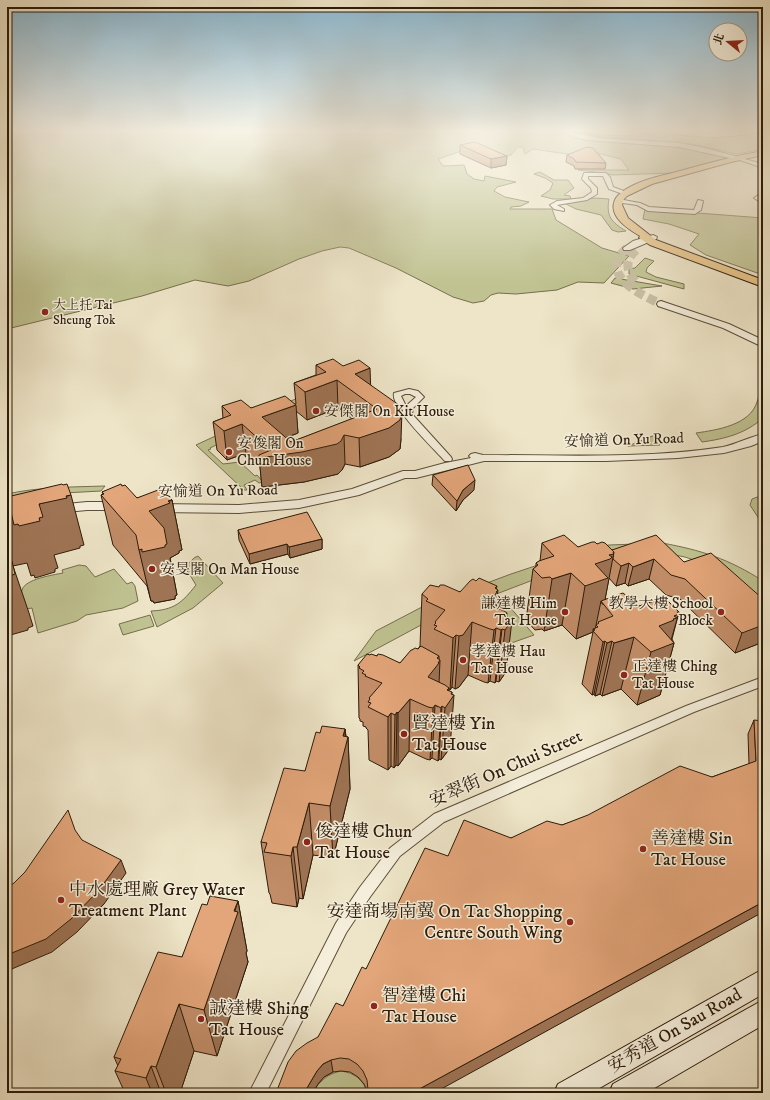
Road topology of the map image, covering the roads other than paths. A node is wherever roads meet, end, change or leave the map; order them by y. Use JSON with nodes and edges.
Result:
{"nodes":[{"id":1,"x":587,"y":181,"type":"edge"},
{"id":2,"x":609,"y":181,"type":"edge"},
{"id":3,"x":651,"y":181,"type":"edge"},
{"id":4,"x":626,"y":193,"type":"junction"},
{"id":5,"x":763,"y":194,"type":"edge"},
{"id":6,"x":618,"y":201,"type":"junction"},
{"id":7,"x":700,"y":201,"type":"dead end"},
{"id":8,"x":763,"y":202,"type":"edge"},
{"id":9,"x":562,"y":210,"type":"dead end"},
{"id":10,"x":650,"y":240,"type":"junction"},
{"id":11,"x":627,"y":248,"type":"tunnel mouth"},
{"id":12,"x":636,"y":250,"type":"tunnel mouth"},
{"id":13,"x":763,"y":284,"type":"edge"},
{"id":14,"x":665,"y":303,"type":"tunnel mouth"},
{"id":15,"x":763,"y":344,"type":"edge"},
{"id":16,"x":398,"y":400,"type":"junction"},
{"id":17,"x":414,"y":403,"type":"junction"},
{"id":18,"x":408,"y":414,"type":"junction"},
{"id":19,"x":763,"y":437,"type":"edge"},
{"id":20,"x":447,"y":462,"type":"junction"},
{"id":21,"x":132,"y":507,"type":"edge"},
{"id":22,"x":145,"y":507,"type":"edge"},
{"id":23,"x":41,"y":511,"type":"edge"},
{"id":24,"x":763,"y":681,"type":"edge"},
{"id":25,"x":763,"y":981,"type":"edge"},
{"id":26,"x":763,"y":1012,"type":"edge"},
{"id":27,"x":257,"y":1093,"type":"edge"},
{"id":28,"x":567,"y":1093,"type":"edge"},
{"id":29,"x":622,"y":1093,"type":"edge"}],
"edges":[{"from":1,"to":9,"type":"street"},
{"from":2,"to":4,"type":"street"},
{"from":3,"to":4,"type":"main road"},
{"from":4,"to":6,"type":"main road"},
{"from":5,"to":8,"type":"street"},
{"from":6,"to":7,"type":"street"},
{"from":6,"to":10,"type":"main road"},
{"from":10,"to":11,"type":"street"},
{"from":10,"to":12,"type":"street"},
{"from":10,"to":13,"type":"main road"},
{"from":14,"to":15,"type":"street"},
{"from":16,"to":17,"type":"street"},
{"from":16,"to":17,"type":"street"},
{"from":16,"to":18,"type":"street"},
{"from":17,"to":18,"type":"street"},
{"from":18,"to":20,"type":"street"},
{"from":19,"to":20,"type":"street","name":"安愉道 On Yu Road"},
{"from":20,"to":22,"type":"street","name":"安愉道 On Yu Road"},
{"from":21,"to":23,"type":"street"},
{"from":24,"to":27,"type":"street","name":"安翠街 On Chui Street"},
{"from":25,"to":28,"type":"main road","name":"安秀道 On Sau Road"},
{"from":26,"to":29,"type":"main road","name":"安秀道 On Sau Road"}]}
